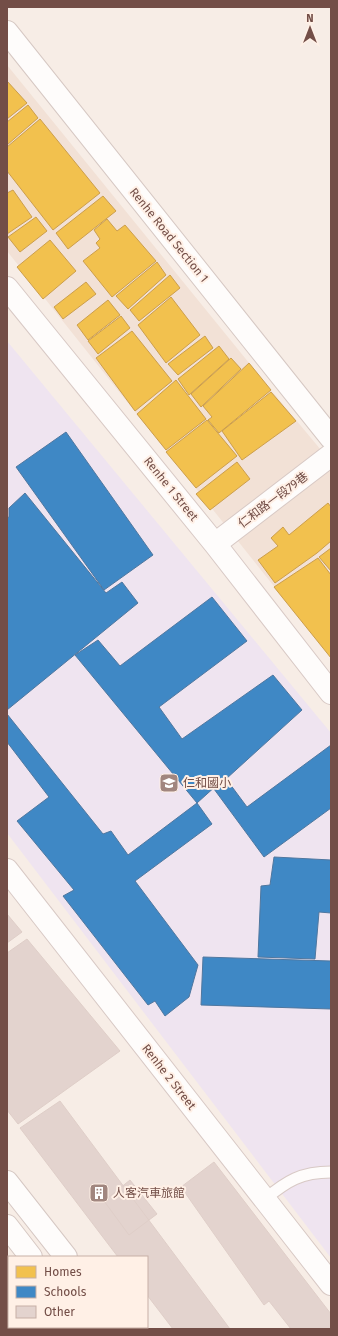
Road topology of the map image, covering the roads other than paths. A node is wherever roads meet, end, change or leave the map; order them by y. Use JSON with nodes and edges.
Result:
{"nodes":[{"id":1,"x":7,"y":32,"type":"edge"},
{"id":2,"x":7,"y":288,"type":"edge"},
{"id":3,"x":331,"y":438,"type":"edge"},
{"id":4,"x":331,"y":455,"type":"edge"},
{"id":5,"x":215,"y":544,"type":"junction"},
{"id":6,"x":331,"y":693,"type":"edge"},
{"id":7,"x":7,"y":870,"type":"edge"},
{"id":8,"x":331,"y":1172,"type":"edge"},
{"id":9,"x":7,"y":1182,"type":"edge"},
{"id":10,"x":265,"y":1199,"type":"junction"},
{"id":11,"x":7,"y":1226,"type":"edge"},
{"id":12,"x":30,"y":1256,"type":"edge"},
{"id":13,"x":65,"y":1256,"type":"edge"},
{"id":14,"x":331,"y":1284,"type":"edge"}],
"edges":[{"from":1,"to":3,"type":"street","name":"Renhe Road Section 1"},
{"from":2,"to":5,"type":"street","name":"Renhe 1 Street"},
{"from":4,"to":5,"type":"street","name":"仁和路一段79巷"},
{"from":5,"to":6,"type":"street","name":"Renhe 1 Street"},
{"from":7,"to":10,"type":"street","name":"Renhe 2 Street"},
{"from":8,"to":10,"type":"lane"},
{"from":9,"to":13,"type":"street"},
{"from":10,"to":14,"type":"street","name":"Renhe 2 Street"},
{"from":11,"to":12,"type":"street"}]}
